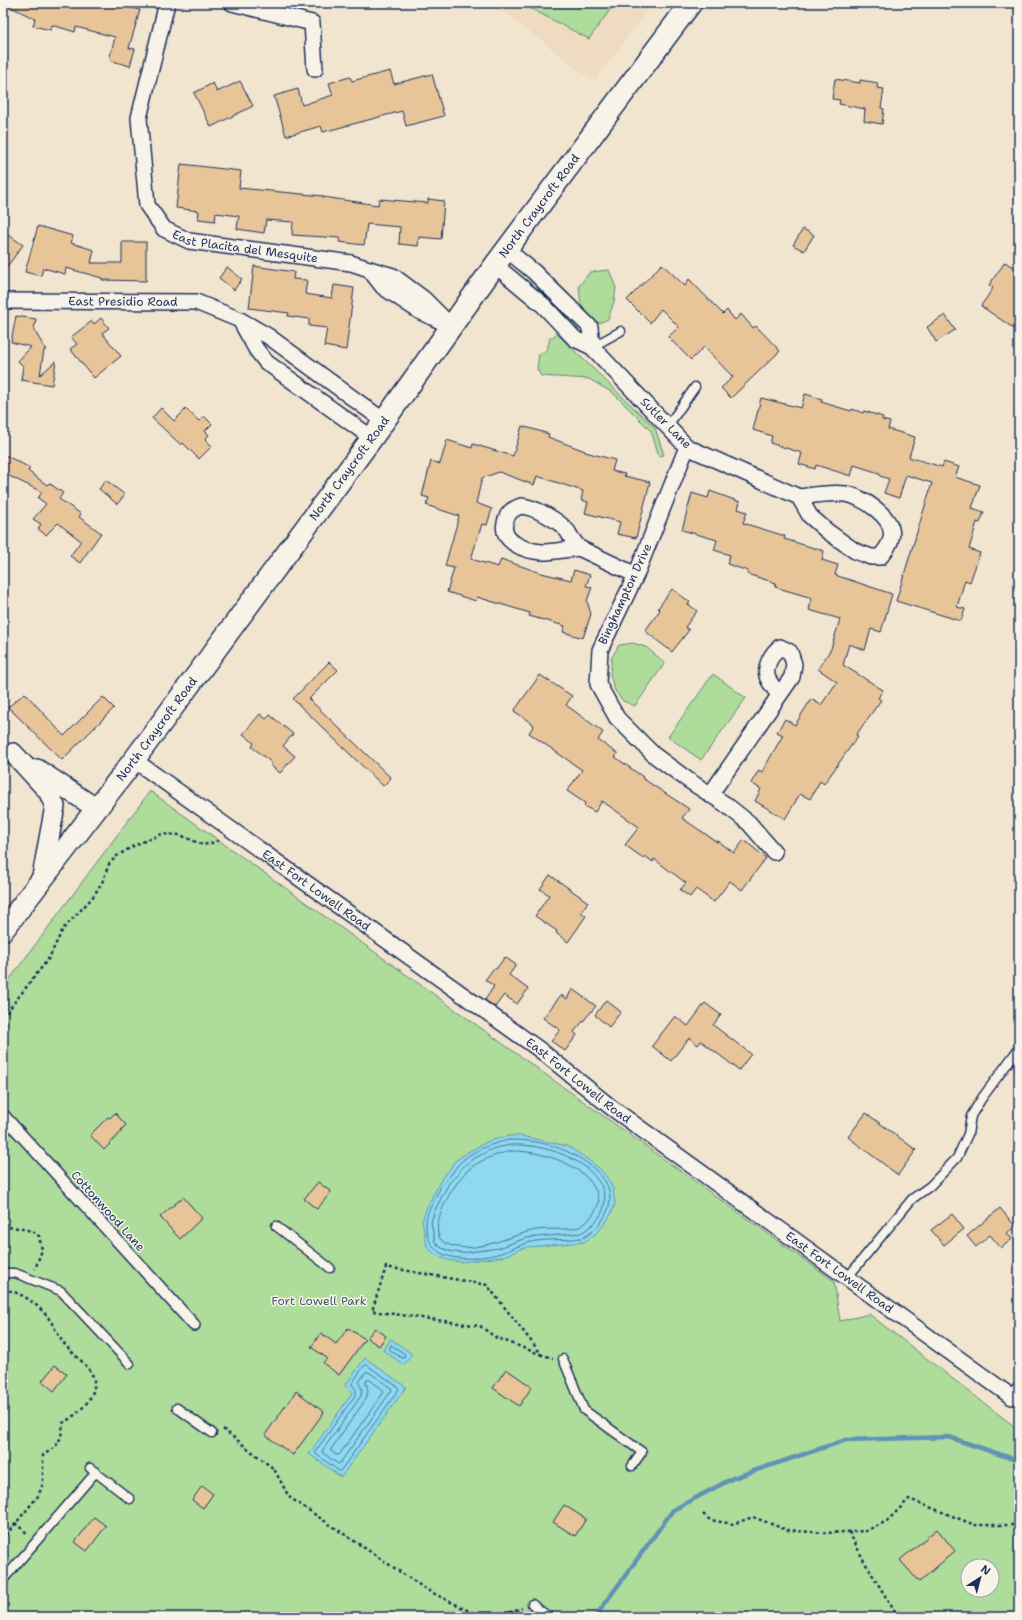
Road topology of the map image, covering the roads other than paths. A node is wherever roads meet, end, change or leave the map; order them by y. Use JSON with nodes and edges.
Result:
{"nodes":[{"id":1,"x":167,"y":3,"type":"edge"},
{"id":2,"x":232,"y":3,"type":"edge"},
{"id":3,"x":691,"y":3,"type":"edge"},
{"id":4,"x":315,"y":69,"type":"dead end"},
{"id":5,"x":501,"y":257,"type":"junction"},
{"id":6,"x":3,"y":301,"type":"edge"},
{"id":7,"x":240,"y":320,"type":"junction"},
{"id":8,"x":451,"y":326,"type":"junction"},
{"id":9,"x":621,"y":331,"type":"dead end"},
{"id":10,"x":592,"y":347,"type":"junction"},
{"id":11,"x":695,"y":387,"type":"dead end"},
{"id":12,"x":384,"y":421,"type":"junction"},
{"id":13,"x":668,"y":426,"type":"junction"},
{"id":14,"x":372,"y":438,"type":"junction"},
{"id":15,"x":687,"y":447,"type":"junction"},
{"id":16,"x":798,"y":497,"type":"junction"},
{"id":17,"x":579,"y":548,"type":"junction"},
{"id":18,"x":636,"y":575,"type":"junction"},
{"id":19,"x":779,"y":696,"type":"dead end"},
{"id":20,"x":8,"y":750,"type":"edge"},
{"id":21,"x":134,"y":760,"type":"junction"},
{"id":22,"x":710,"y":795,"type":"junction"},
{"id":23,"x":96,"y":809,"type":"junction"},
{"id":24,"x":774,"y":852,"type":"dead end"},
{"id":25,"x":41,"y":882,"type":"junction"},
{"id":26,"x":3,"y":930,"type":"edge"},
{"id":27,"x":1019,"y":1048,"type":"edge"},
{"id":28,"x":3,"y":1115,"type":"edge"},
{"id":29,"x":276,"y":1226,"type":"dead end"},
{"id":30,"x":330,"y":1268,"type":"dead end"},
{"id":31,"x":3,"y":1272,"type":"edge"},
{"id":32,"x":847,"y":1278,"type":"junction"},
{"id":33,"x":194,"y":1325,"type":"dead end"},
{"id":34,"x":563,"y":1359,"type":"road end"},
{"id":35,"x":130,"y":1364,"type":"dead end"},
{"id":36,"x":1019,"y":1390,"type":"edge"},
{"id":37,"x":177,"y":1408,"type":"dead end"},
{"id":38,"x":212,"y":1433,"type":"dead end"},
{"id":39,"x":632,"y":1466,"type":"dead end"},
{"id":40,"x":130,"y":1499,"type":"dead end"},
{"id":41,"x":3,"y":1580,"type":"edge"},
{"id":42,"x":532,"y":1604,"type":"road end"},
{"id":43,"x":549,"y":1617,"type":"edge"}],
"edges":[{"from":1,"to":8,"type":"street","name":"East Placita del Mesquite"},
{"from":2,"to":4,"type":"street"},
{"from":3,"to":5,"type":"main road","name":"North Craycroft Road"},
{"from":5,"to":8,"type":"main road","name":"North Craycroft Road"},
{"from":5,"to":10,"type":"street","name":"Sutler Lane"},
{"from":6,"to":7,"type":"street","name":"East Presidio Road"},
{"from":7,"to":12,"type":"street","name":"East Presidio Road"},
{"from":7,"to":14,"type":"street"},
{"from":8,"to":12,"type":"main road","name":"North Craycroft Road"},
{"from":9,"to":10,"type":"lane"},
{"from":10,"to":13,"type":"street","name":"Sutler Lane"},
{"from":11,"to":13,"type":"lane"},
{"from":12,"to":14,"type":"main road","name":"North Craycroft Road"},
{"from":13,"to":15,"type":"street","name":"Sutler Lane"},
{"from":14,"to":21,"type":"main road","name":"North Craycroft Road"},
{"from":15,"to":16,"type":"street","name":"Sutler Lane"},
{"from":15,"to":18,"type":"street","name":"Binghampton Drive"},
{"from":16,"to":16,"type":"street"},
{"from":17,"to":17,"type":"street"},
{"from":17,"to":18,"type":"street"},
{"from":18,"to":22,"type":"street","name":"Binghampton Drive"},
{"from":19,"to":22,"type":"street"},
{"from":20,"to":23,"type":"street"},
{"from":20,"to":25,"type":"street"},
{"from":21,"to":23,"type":"main road","name":"North Craycroft Road"},
{"from":21,"to":32,"type":"street","name":"East Fort Lowell Road"},
{"from":22,"to":24,"type":"street","name":"Binghampton Drive"},
{"from":23,"to":25,"type":"main road","name":"North Craycroft Road"},
{"from":25,"to":26,"type":"main road","name":"North Craycroft Road"},
{"from":27,"to":32,"type":"lane"},
{"from":28,"to":33,"type":"street","name":"Cottonwood Lane"},
{"from":29,"to":30,"type":"lane"},
{"from":31,"to":35,"type":"lane"},
{"from":32,"to":36,"type":"street","name":"East Fort Lowell Road"},
{"from":34,"to":39,"type":"lane"},
{"from":37,"to":38,"type":"lane"},
{"from":40,"to":41,"type":"lane"},
{"from":42,"to":43,"type":"lane"}]}
